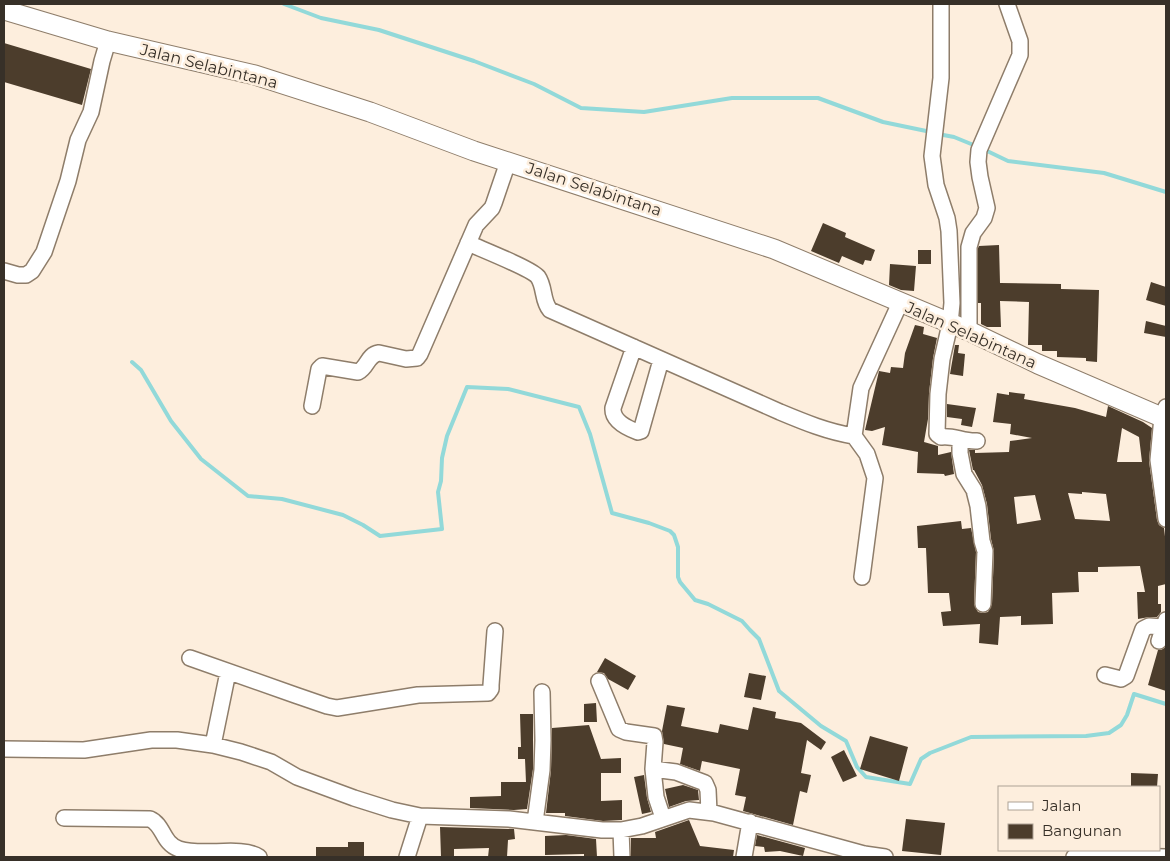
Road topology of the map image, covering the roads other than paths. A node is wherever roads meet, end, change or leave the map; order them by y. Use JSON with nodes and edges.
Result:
{"nodes":[{"id":1,"x":941,"y":4,"type":"edge"},
{"id":2,"x":1007,"y":4,"type":"edge"},
{"id":3,"x":4,"y":10,"type":"edge"},
{"id":4,"x":108,"y":41,"type":"junction"},
{"id":5,"x":508,"y":162,"type":"junction"},
{"id":6,"x":468,"y":244,"type":"junction"},
{"id":7,"x":4,"y":271,"type":"edge"},
{"id":8,"x":900,"y":303,"type":"junction"},
{"id":9,"x":950,"y":324,"type":"junction"},
{"id":10,"x":969,"y":331,"type":"junction"},
{"id":11,"x":634,"y":347,"type":"junction"},
{"id":12,"x":661,"y":360,"type":"junction"},
{"id":13,"x":312,"y":406,"type":"dead end"},
{"id":14,"x":1165,"y":414,"type":"edge"},
{"id":15,"x":854,"y":436,"type":"junction"},
{"id":16,"x":960,"y":440,"type":"junction"},
{"id":17,"x":977,"y":441,"type":"dead end"},
{"id":18,"x":1166,"y":518,"type":"edge"},
{"id":19,"x":862,"y":577,"type":"dead end"},
{"id":20,"x":984,"y":604,"type":"dead end"},
{"id":21,"x":1163,"y":630,"type":"edge"},
{"id":22,"x":495,"y":631,"type":"dead end"},
{"id":23,"x":190,"y":658,"type":"dead end"},
{"id":24,"x":228,"y":672,"type":"junction"},
{"id":25,"x":1104,"y":675,"type":"dead end"},
{"id":26,"x":599,"y":681,"type":"dead end"},
{"id":27,"x":542,"y":692,"type":"dead end"},
{"id":28,"x":213,"y":745,"type":"junction"},
{"id":29,"x":4,"y":748,"type":"edge"},
{"id":30,"x":653,"y":769,"type":"junction"},
{"id":31,"x":709,"y":812,"type":"junction"},
{"id":32,"x":420,"y":816,"type":"junction"},
{"id":33,"x":64,"y":818,"type":"dead end"},
{"id":34,"x":663,"y":818,"type":"junction"},
{"id":35,"x":535,"y":822,"type":"junction"},
{"id":36,"x":750,"y":822,"type":"junction"},
{"id":37,"x":621,"y":830,"type":"junction"},
{"id":38,"x":194,"y":855,"type":"edge"},
{"id":39,"x":259,"y":857,"type":"edge"},
{"id":40,"x":407,"y":857,"type":"edge"},
{"id":41,"x":622,"y":857,"type":"edge"},
{"id":42,"x":744,"y":857,"type":"edge"},
{"id":43,"x":885,"y":857,"type":"edge"},
{"id":44,"x":1074,"y":857,"type":"edge"},
{"id":45,"x":1166,"y":857,"type":"edge"}],
"edges":[{"from":1,"to":9,"type":"street"},
{"from":2,"to":10,"type":"street"},
{"from":3,"to":4,"type":"street","name":"Jalan Selabintana"},
{"from":4,"to":5,"type":"street","name":"Jalan Selabintana"},
{"from":4,"to":7,"type":"street"},
{"from":5,"to":6,"type":"street"},
{"from":5,"to":8,"type":"street","name":"Jalan Selabintana"},
{"from":6,"to":11,"type":"street"},
{"from":6,"to":13,"type":"street"},
{"from":8,"to":9,"type":"street","name":"Jalan Selabintana"},
{"from":8,"to":15,"type":"street"},
{"from":9,"to":10,"type":"street","name":"Jalan Selabintana"},
{"from":9,"to":16,"type":"street"},
{"from":10,"to":14,"type":"street","name":"Jalan Selabintana"},
{"from":11,"to":12,"type":"street"},
{"from":11,"to":12,"type":"street"},
{"from":12,"to":15,"type":"street"},
{"from":14,"to":18,"type":"street"},
{"from":15,"to":19,"type":"street"},
{"from":16,"to":17,"type":"street"},
{"from":16,"to":20,"type":"street"},
{"from":21,"to":25,"type":"street"},
{"from":22,"to":24,"type":"street"},
{"from":23,"to":24,"type":"street"},
{"from":24,"to":28,"type":"street"},
{"from":26,"to":30,"type":"street"},
{"from":27,"to":35,"type":"street"},
{"from":28,"to":29,"type":"street"},
{"from":28,"to":32,"type":"street"},
{"from":30,"to":31,"type":"street"},
{"from":30,"to":34,"type":"street"},
{"from":31,"to":34,"type":"street"},
{"from":31,"to":36,"type":"street"},
{"from":32,"to":35,"type":"street"},
{"from":32,"to":40,"type":"street"},
{"from":33,"to":38,"type":"street"},
{"from":34,"to":37,"type":"street"},
{"from":35,"to":37,"type":"street"},
{"from":36,"to":42,"type":"street"},
{"from":36,"to":43,"type":"street"},
{"from":37,"to":41,"type":"street"},
{"from":38,"to":39,"type":"street"},
{"from":44,"to":45,"type":"street"}]}
